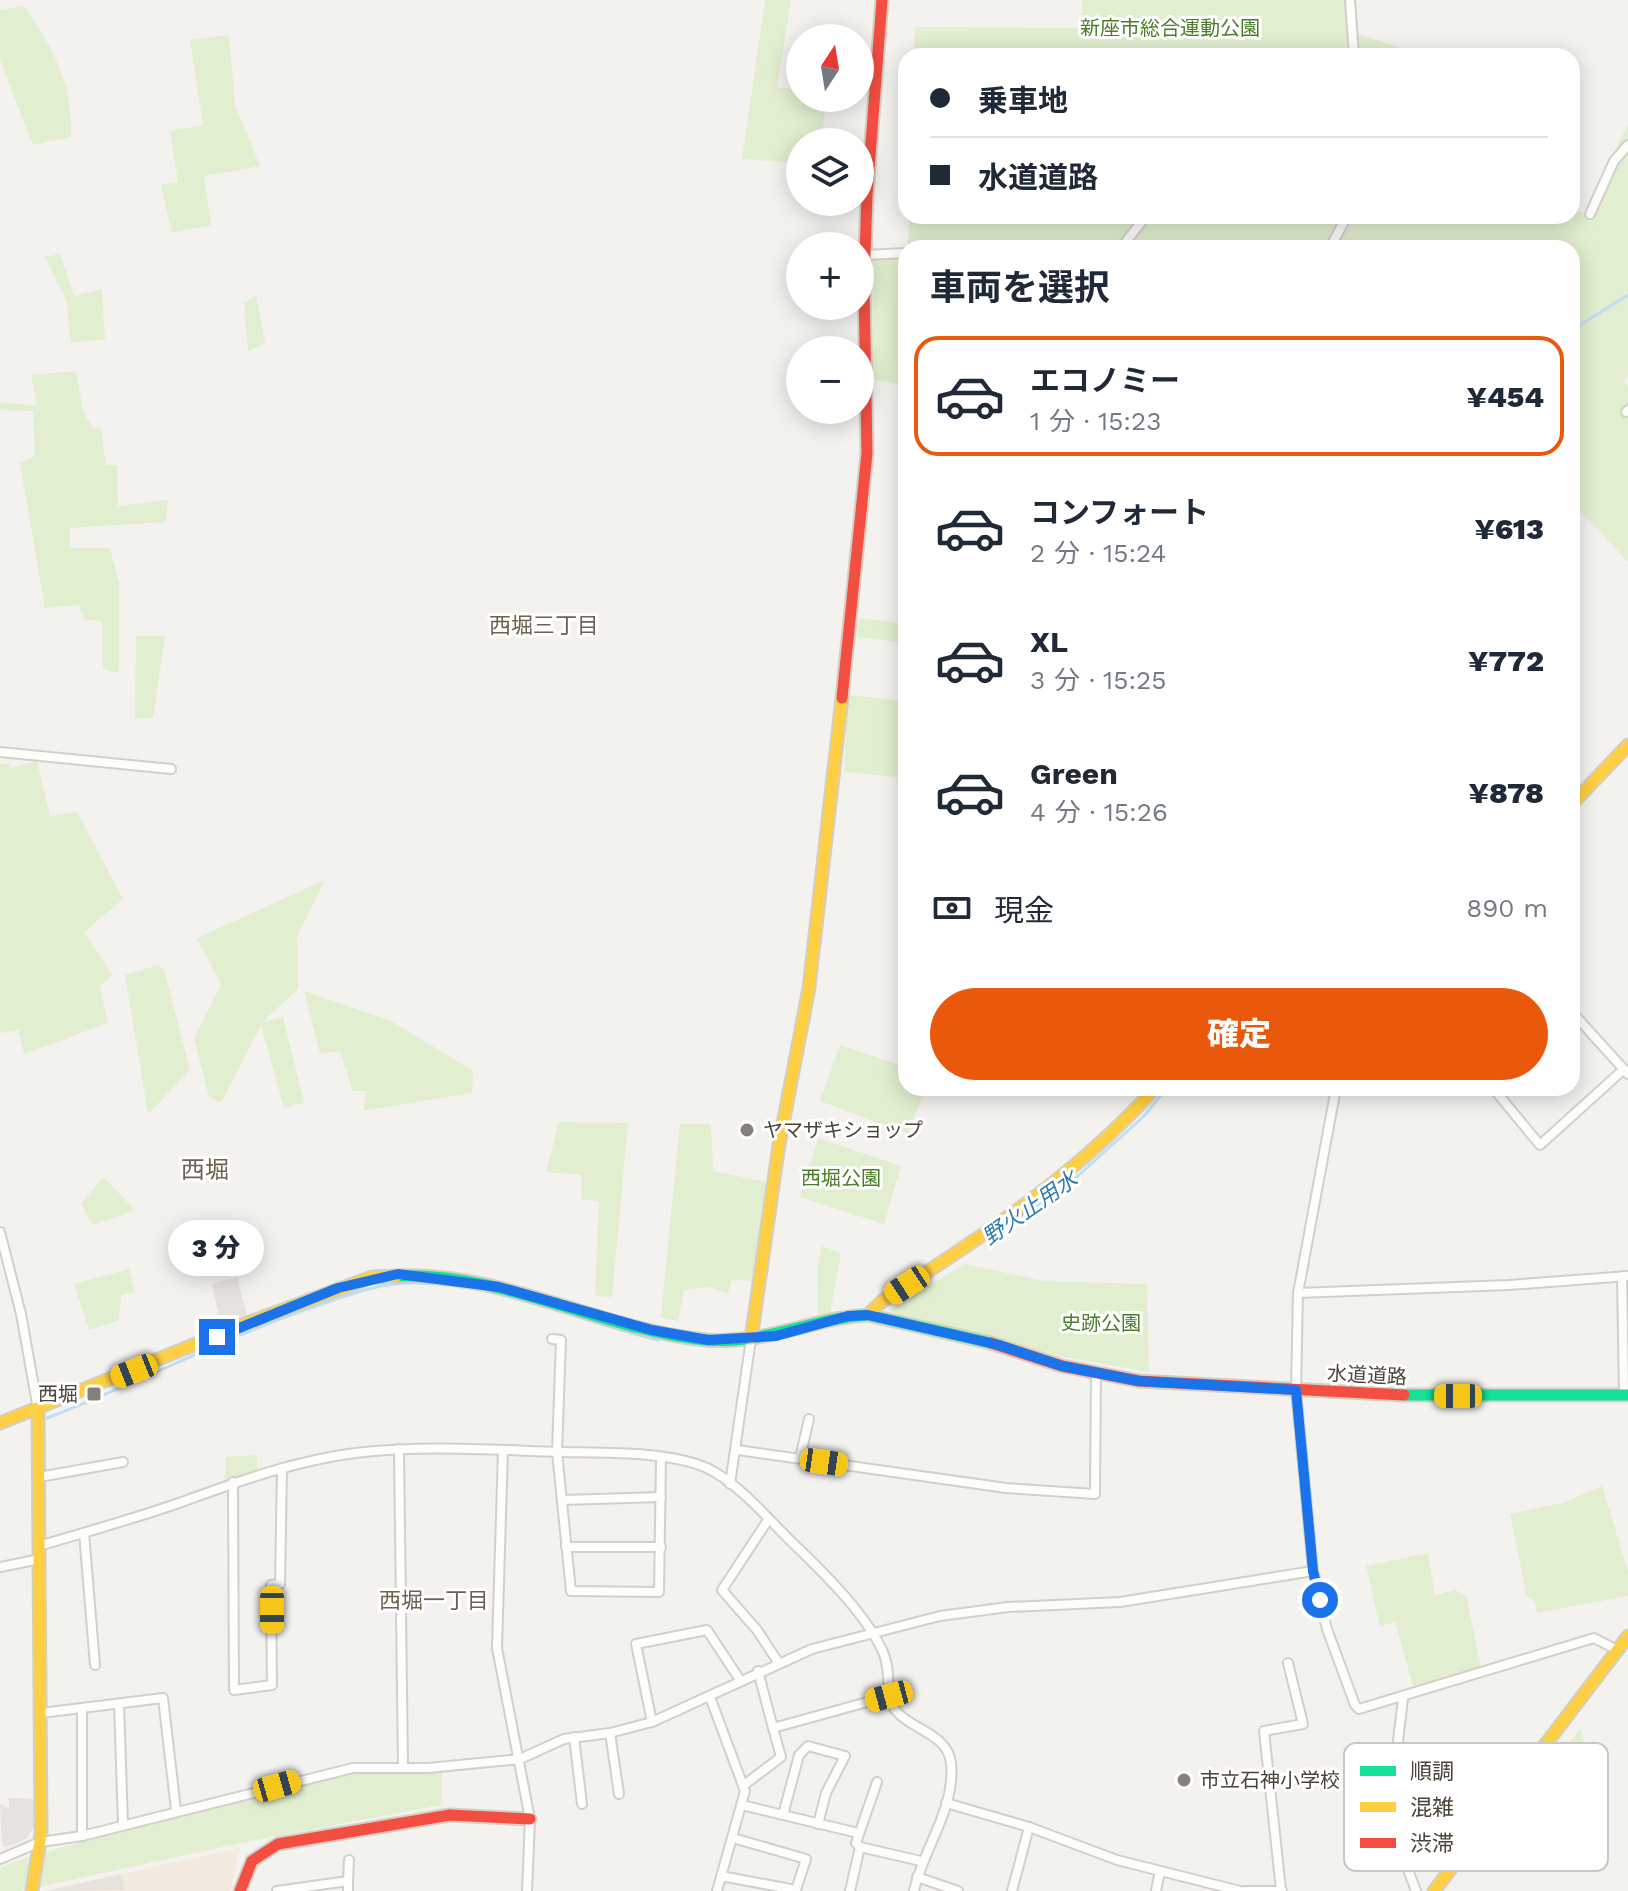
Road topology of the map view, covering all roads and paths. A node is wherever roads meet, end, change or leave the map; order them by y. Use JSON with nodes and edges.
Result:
{"nodes":[{"id":1,"x":882,"y":0,"type":"edge"},
{"id":2,"x":1350,"y":0,"type":"edge"},
{"id":3,"x":1353,"y":48,"type":"edge"},
{"id":4,"x":1628,"y":145,"type":"edge"},
{"id":5,"x":1590,"y":214,"type":"dead end"},
{"id":6,"x":1140,"y":224,"type":"edge"},
{"id":7,"x":867,"y":232,"type":"edge"},
{"id":8,"x":1127,"y":240,"type":"edge"},
{"id":9,"x":898,"y":253,"type":"edge"},
{"id":10,"x":874,"y":255,"type":"edge"},
{"id":11,"x":866,"y":320,"type":"edge"},
{"id":12,"x":1628,"y":745,"type":"edge"},
{"id":13,"x":0,"y":752,"type":"edge"},
{"id":14,"x":171,"y":769,"type":"dead end"},
{"id":15,"x":1580,"y":796,"type":"edge"},
{"id":16,"x":1580,"y":1021,"type":"edge"},
{"id":17,"x":1626,"y":1072,"type":"edge"},
{"id":18,"x":1148,"y":1096,"type":"edge"},
{"id":19,"x":1335,"y":1096,"type":"edge"},
{"id":20,"x":1500,"y":1096,"type":"edge"},
{"id":21,"x":0,"y":1232,"type":"edge"},
{"id":22,"x":1625,"y":1276,"type":"edge"},
{"id":23,"x":1298,"y":1293,"type":"junction"},
{"id":24,"x":868,"y":1315,"type":"junction"},
{"id":25,"x":552,"y":1339,"type":"dead end"},
{"id":26,"x":751,"y":1339,"type":"junction"},
{"id":27,"x":1096,"y":1373,"type":"junction"},
{"id":28,"x":1296,"y":1390,"type":"junction"},
{"id":29,"x":1626,"y":1394,"type":"edge"},
{"id":30,"x":38,"y":1409,"type":"junction"},
{"id":31,"x":809,"y":1419,"type":"dead end"},
{"id":32,"x":0,"y":1423,"type":"edge"},
{"id":33,"x":399,"y":1449,"type":"junction"},
{"id":34,"x":503,"y":1450,"type":"junction"},
{"id":35,"x":737,"y":1450,"type":"junction"},
{"id":36,"x":557,"y":1452,"type":"junction"},
{"id":37,"x":661,"y":1458,"type":"junction"},
{"id":38,"x":800,"y":1458,"type":"junction"},
{"id":39,"x":123,"y":1462,"type":"dead end"},
{"id":40,"x":282,"y":1468,"type":"junction"},
{"id":41,"x":39,"y":1477,"type":"junction"},
{"id":42,"x":233,"y":1482,"type":"junction"},
{"id":43,"x":730,"y":1484,"type":"junction"},
{"id":44,"x":661,"y":1497,"type":"junction"},
{"id":45,"x":562,"y":1500,"type":"junction"},
{"id":46,"x":768,"y":1520,"type":"junction"},
{"id":47,"x":84,"y":1533,"type":"junction"},
{"id":48,"x":39,"y":1546,"type":"junction"},
{"id":49,"x":566,"y":1547,"type":"junction"},
{"id":50,"x":661,"y":1547,"type":"junction"},
{"id":51,"x":40,"y":1559,"type":"junction"},
{"id":52,"x":0,"y":1567,"type":"edge"},
{"id":53,"x":1313,"y":1571,"type":"junction"},
{"id":54,"x":872,"y":1636,"type":"junction"},
{"id":55,"x":1628,"y":1636,"type":"edge"},
{"id":56,"x":1617,"y":1650,"type":"junction"},
{"id":57,"x":778,"y":1662,"type":"junction"},
{"id":58,"x":1288,"y":1663,"type":"dead end"},
{"id":59,"x":95,"y":1665,"type":"dead end"},
{"id":60,"x":758,"y":1671,"type":"junction"},
{"id":61,"x":740,"y":1680,"type":"junction"},
{"id":62,"x":889,"y":1696,"type":"junction"},
{"id":63,"x":710,"y":1697,"type":"junction"},
{"id":64,"x":1403,"y":1699,"type":"junction"},
{"id":65,"x":119,"y":1704,"type":"junction"},
{"id":66,"x":82,"y":1709,"type":"junction"},
{"id":67,"x":41,"y":1713,"type":"junction"},
{"id":68,"x":652,"y":1722,"type":"junction"},
{"id":69,"x":773,"y":1728,"type":"junction"},
{"id":70,"x":610,"y":1733,"type":"junction"},
{"id":71,"x":574,"y":1737,"type":"junction"},
{"id":72,"x":1398,"y":1743,"type":"edge"},
{"id":73,"x":1546,"y":1743,"type":"edge"},
{"id":74,"x":520,"y":1759,"type":"junction"},
{"id":75,"x":403,"y":1768,"type":"junction"},
{"id":76,"x":877,"y":1782,"type":"dead end"},
{"id":77,"x":744,"y":1785,"type":"junction"},
{"id":78,"x":619,"y":1794,"type":"dead end"},
{"id":79,"x":946,"y":1803,"type":"junction"},
{"id":80,"x":582,"y":1804,"type":"dead end"},
{"id":81,"x":742,"y":1805,"type":"junction"},
{"id":82,"x":176,"y":1810,"type":"junction"},
{"id":83,"x":783,"y":1815,"type":"junction"},
{"id":84,"x":530,"y":1819,"type":"junction"},
{"id":85,"x":123,"y":1824,"type":"junction"},
{"id":86,"x":818,"y":1824,"type":"junction"},
{"id":87,"x":1029,"y":1827,"type":"junction"},
{"id":88,"x":858,"y":1833,"type":"junction"},
{"id":89,"x":82,"y":1836,"type":"junction"},
{"id":90,"x":733,"y":1838,"type":"junction"},
{"id":91,"x":40,"y":1842,"type":"junction"},
{"id":92,"x":860,"y":1847,"type":"junction"},
{"id":93,"x":0,"y":1859,"type":"edge"},
{"id":94,"x":349,"y":1860,"type":"dead end"},
{"id":95,"x":921,"y":1861,"type":"junction"},
{"id":96,"x":1160,"y":1871,"type":"junction"},
{"id":97,"x":1408,"y":1871,"type":"edge"},
{"id":98,"x":1449,"y":1871,"type":"edge"},
{"id":99,"x":721,"y":1876,"type":"junction"},
{"id":100,"x":917,"y":1877,"type":"junction"},
{"id":101,"x":348,"y":1886,"type":"edge"},
{"id":102,"x":32,"y":1891,"type":"edge"},
{"id":103,"x":240,"y":1891,"type":"edge"},
{"id":104,"x":277,"y":1891,"type":"edge"},
{"id":105,"x":527,"y":1891,"type":"edge"},
{"id":106,"x":717,"y":1891,"type":"edge"},
{"id":107,"x":850,"y":1891,"type":"edge"},
{"id":108,"x":914,"y":1891,"type":"edge"},
{"id":109,"x":958,"y":1891,"type":"edge"},
{"id":110,"x":1012,"y":1891,"type":"edge"},
{"id":111,"x":1156,"y":1891,"type":"edge"},
{"id":112,"x":1242,"y":1891,"type":"edge"},
{"id":113,"x":1281,"y":1891,"type":"edge"},
{"id":114,"x":1416,"y":1891,"type":"edge"},
{"id":115,"x":1434,"y":1891,"type":"edge"}],
"edges":[{"from":1,"to":7,"type":"street"},
{"from":2,"to":3,"type":"street"},
{"from":4,"to":5,"type":"street"},
{"from":6,"to":8,"type":"street"},
{"from":9,"to":10,"type":"street"},
{"from":11,"to":26,"type":"street"},
{"from":12,"to":15,"type":"street"},
{"from":13,"to":14,"type":"street"},
{"from":16,"to":17,"type":"street"},
{"from":17,"to":20,"type":"street"},
{"from":18,"to":24,"type":"street"},
{"from":19,"to":23,"type":"street"},
{"from":21,"to":30,"type":"street"},
{"from":22,"to":23,"type":"street"},
{"from":22,"to":29,"type":"street"},
{"from":23,"to":28,"type":"street"},
{"from":24,"to":26,"type":"street","name":"水道道路"},
{"from":24,"to":27,"type":"street","name":"水道道路"},
{"from":25,"to":36,"type":"street"},
{"from":26,"to":30,"type":"street","name":"水道道路"},
{"from":26,"to":35,"type":"street"},
{"from":27,"to":28,"type":"street","name":"水道道路"},
{"from":27,"to":38,"type":"street"},
{"from":28,"to":29,"type":"street","name":"水道道路"},
{"from":28,"to":53,"type":"street"},
{"from":30,"to":32,"type":"street","name":"水道道路"},
{"from":30,"to":41,"type":"street"},
{"from":31,"to":38,"type":"street"},
{"from":33,"to":34,"type":"street"},
{"from":33,"to":40,"type":"street"},
{"from":33,"to":75,"type":"street"},
{"from":34,"to":36,"type":"street"},
{"from":34,"to":74,"type":"street"},
{"from":35,"to":38,"type":"street"},
{"from":35,"to":43,"type":"street"},
{"from":36,"to":37,"type":"street"},
{"from":36,"to":45,"type":"street"},
{"from":37,"to":43,"type":"street"},
{"from":37,"to":44,"type":"street"},
{"from":39,"to":41,"type":"street"},
{"from":40,"to":42,"type":"street"},
{"from":40,"to":42,"type":"street"},
{"from":41,"to":48,"type":"street"},
{"from":42,"to":47,"type":"street"},
{"from":43,"to":46,"type":"street"},
{"from":44,"to":45,"type":"street"},
{"from":44,"to":50,"type":"street"},
{"from":45,"to":49,"type":"street"},
{"from":46,"to":54,"type":"street"},
{"from":46,"to":57,"type":"street"},
{"from":47,"to":48,"type":"street"},
{"from":47,"to":59,"type":"street"},
{"from":48,"to":51,"type":"street"},
{"from":49,"to":50,"type":"street"},
{"from":49,"to":50,"type":"street"},
{"from":51,"to":52,"type":"street"},
{"from":51,"to":67,"type":"street"},
{"from":53,"to":54,"type":"street"},
{"from":53,"to":64,"type":"street"},
{"from":54,"to":57,"type":"street"},
{"from":54,"to":62,"type":"street"},
{"from":55,"to":56,"type":"street"},
{"from":56,"to":64,"type":"street"},
{"from":56,"to":73,"type":"street"},
{"from":57,"to":60,"type":"street"},
{"from":58,"to":113,"type":"street"},
{"from":60,"to":61,"type":"street"},
{"from":60,"to":69,"type":"street"},
{"from":61,"to":63,"type":"street"},
{"from":61,"to":68,"type":"street"},
{"from":62,"to":69,"type":"street"},
{"from":62,"to":79,"type":"street"},
{"from":63,"to":68,"type":"street"},
{"from":63,"to":77,"type":"street"},
{"from":64,"to":72,"type":"street"},
{"from":65,"to":66,"type":"street"},
{"from":65,"to":82,"type":"street"},
{"from":65,"to":85,"type":"street"},
{"from":66,"to":67,"type":"street"},
{"from":66,"to":89,"type":"street"},
{"from":67,"to":91,"type":"street"},
{"from":68,"to":70,"type":"street"},
{"from":69,"to":77,"type":"street"},
{"from":70,"to":71,"type":"street"},
{"from":70,"to":78,"type":"street"},
{"from":71,"to":74,"type":"street"},
{"from":71,"to":80,"type":"street"},
{"from":74,"to":75,"type":"street"},
{"from":74,"to":84,"type":"street"},
{"from":75,"to":82,"type":"street"},
{"from":76,"to":88,"type":"street"},
{"from":77,"to":81,"type":"street"},
{"from":79,"to":87,"type":"street"},
{"from":79,"to":95,"type":"street"},
{"from":81,"to":83,"type":"street"},
{"from":81,"to":90,"type":"street"},
{"from":82,"to":85,"type":"street"},
{"from":83,"to":86,"type":"street"},
{"from":83,"to":86,"type":"street"},
{"from":84,"to":103,"type":"street"},
{"from":84,"to":105,"type":"street"},
{"from":85,"to":89,"type":"street"},
{"from":86,"to":88,"type":"street"},
{"from":87,"to":96,"type":"street"},
{"from":87,"to":110,"type":"street"},
{"from":88,"to":92,"type":"street"},
{"from":89,"to":91,"type":"street"},
{"from":90,"to":99,"type":"street"},
{"from":90,"to":99,"type":"street"},
{"from":91,"to":93,"type":"street"},
{"from":91,"to":102,"type":"street"},
{"from":92,"to":95,"type":"street"},
{"from":92,"to":107,"type":"street"},
{"from":94,"to":101,"type":"street"},
{"from":95,"to":100,"type":"street"},
{"from":96,"to":111,"type":"street"},
{"from":96,"to":112,"type":"street"},
{"from":97,"to":114,"type":"street"},
{"from":98,"to":115,"type":"street"},
{"from":99,"to":106,"type":"street"},
{"from":100,"to":108,"type":"street"},
{"from":100,"to":109,"type":"street"},
{"from":101,"to":104,"type":"street"},
{"from":112,"to":113,"type":"street"}]}
